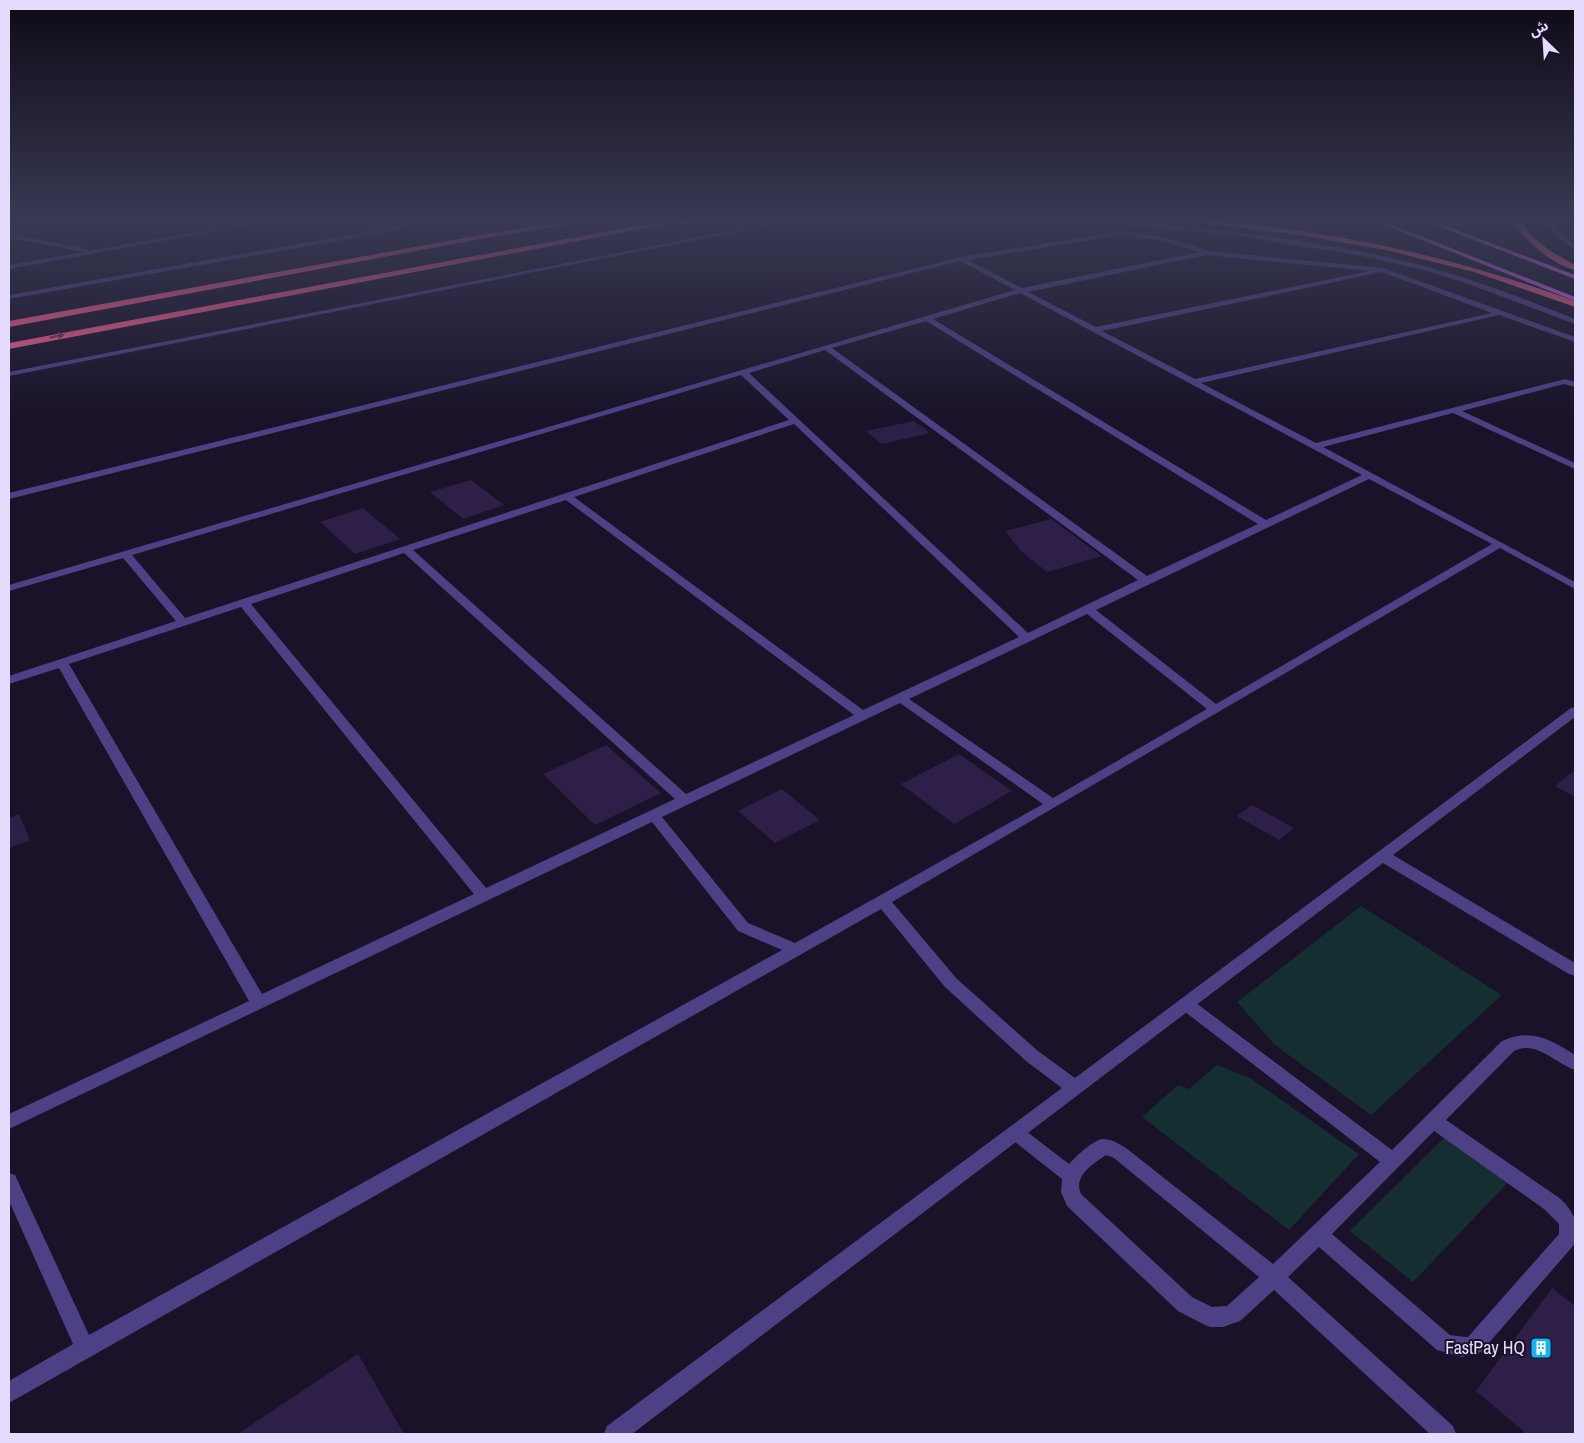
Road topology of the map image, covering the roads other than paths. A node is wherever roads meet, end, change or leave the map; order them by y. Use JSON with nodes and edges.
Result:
{"nodes":[{"id":1,"x":75,"y":285,"type":"edge"},
{"id":2,"x":218,"y":285,"type":"edge"},
{"id":3,"x":329,"y":285,"type":"edge"},
{"id":4,"x":461,"y":285,"type":"edge"},
{"id":5,"x":855,"y":285,"type":"edge"},
{"id":6,"x":1010,"y":285,"type":"edge"},
{"id":7,"x":1048,"y":285,"type":"edge"},
{"id":8,"x":1310,"y":285,"type":"edge"},
{"id":9,"x":1426,"y":285,"type":"edge"},
{"id":10,"x":1482,"y":285,"type":"edge"},
{"id":11,"x":1522,"y":285,"type":"edge"},
{"id":12,"x":1540,"y":285,"type":"edge"},
{"id":13,"x":1020,"y":291,"type":"junction"},
{"id":14,"x":9,"y":297,"type":"edge"},
{"id":15,"x":1575,"y":299,"type":"edge"},
{"id":16,"x":1575,"y":304,"type":"edge"},
{"id":17,"x":1500,"y":312,"type":"junction"},
{"id":18,"x":926,"y":318,"type":"junction"},
{"id":19,"x":1575,"y":322,"type":"edge"},
{"id":20,"x":9,"y":324,"type":"edge"},
{"id":21,"x":1095,"y":330,"type":"junction"},
{"id":22,"x":1575,"y":340,"type":"edge"},
{"id":23,"x":9,"y":346,"type":"edge"},
{"id":24,"x":827,"y":348,"type":"junction"},
{"id":25,"x":743,"y":372,"type":"junction"},
{"id":26,"x":9,"y":374,"type":"edge"},
{"id":27,"x":1575,"y":378,"type":"edge"},
{"id":28,"x":1565,"y":380,"type":"junction"},
{"id":29,"x":1194,"y":382,"type":"junction"},
{"id":30,"x":1575,"y":385,"type":"edge"},
{"id":31,"x":1454,"y":410,"type":"junction"},
{"id":32,"x":795,"y":421,"type":"junction"},
{"id":33,"x":1315,"y":446,"type":"junction"},
{"id":34,"x":1575,"y":466,"type":"edge"},
{"id":35,"x":1369,"y":475,"type":"junction"},
{"id":36,"x":9,"y":496,"type":"edge"},
{"id":37,"x":566,"y":496,"type":"junction"},
{"id":38,"x":1265,"y":524,"type":"junction"},
{"id":39,"x":1500,"y":544,"type":"junction"},
{"id":40,"x":406,"y":549,"type":"junction"},
{"id":41,"x":125,"y":553,"type":"junction"},
{"id":42,"x":1146,"y":581,"type":"junction"},
{"id":43,"x":1575,"y":586,"type":"edge"},
{"id":44,"x":9,"y":588,"type":"edge"},
{"id":45,"x":244,"y":603,"type":"junction"},
{"id":46,"x":1088,"y":609,"type":"junction"},
{"id":47,"x":182,"y":623,"type":"junction"},
{"id":48,"x":1028,"y":638,"type":"junction"},
{"id":49,"x":62,"y":662,"type":"junction"},
{"id":50,"x":9,"y":680,"type":"edge"},
{"id":51,"x":900,"y":698,"type":"junction"},
{"id":52,"x":1216,"y":710,"type":"junction"},
{"id":53,"x":1575,"y":711,"type":"edge"},
{"id":54,"x":863,"y":716,"type":"junction"},
{"id":55,"x":685,"y":801,"type":"junction"},
{"id":56,"x":1053,"y":804,"type":"junction"},
{"id":57,"x":654,"y":816,"type":"junction"},
{"id":58,"x":1383,"y":856,"type":"junction"},
{"id":59,"x":485,"y":897,"type":"junction"},
{"id":60,"x":882,"y":900,"type":"junction"},
{"id":61,"x":796,"y":950,"type":"junction"},
{"id":62,"x":1575,"y":970,"type":"edge"},
{"id":63,"x":259,"y":1004,"type":"junction"},
{"id":64,"x":1186,"y":1004,"type":"junction"},
{"id":65,"x":1575,"y":1063,"type":"edge"},
{"id":66,"x":1074,"y":1087,"type":"junction"},
{"id":67,"x":1432,"y":1120,"type":"junction"},
{"id":68,"x":9,"y":1122,"type":"edge"},
{"id":69,"x":1016,"y":1133,"type":"junction"},
{"id":70,"x":1392,"y":1160,"type":"junction"},
{"id":71,"x":1070,"y":1176,"type":"junction"},
{"id":72,"x":9,"y":1181,"type":"edge"},
{"id":73,"x":1319,"y":1235,"type":"junction"},
{"id":74,"x":1274,"y":1277,"type":"junction"},
{"id":75,"x":85,"y":1348,"type":"junction"},
{"id":76,"x":9,"y":1393,"type":"edge"},
{"id":77,"x":615,"y":1434,"type":"edge"},
{"id":78,"x":1446,"y":1434,"type":"edge"}],
"edges":[{"from":1,"to":14,"type":"street"},
{"from":2,"to":20,"type":"highway"},
{"from":23,"to":3,"type":"highway","one_way":true},
{"from":4,"to":26,"type":"street"},
{"from":5,"to":36,"type":"street"},
{"from":6,"to":13,"type":"street"},
{"from":7,"to":13,"type":"street"},
{"from":8,"to":21,"type":"street"},
{"from":9,"to":17,"type":"street"},
{"from":10,"to":19,"type":"street"},
{"from":11,"to":16,"type":"highway"},
{"from":12,"to":15,"type":"main road"},
{"from":13,"to":18,"type":"street"},
{"from":13,"to":21,"type":"street"},
{"from":17,"to":22,"type":"street"},
{"from":17,"to":29,"type":"street"},
{"from":18,"to":24,"type":"street"},
{"from":18,"to":38,"type":"street"},
{"from":21,"to":29,"type":"street"},
{"from":24,"to":25,"type":"street"},
{"from":24,"to":42,"type":"street"},
{"from":25,"to":32,"type":"street"},
{"from":25,"to":41,"type":"street"},
{"from":27,"to":28,"type":"street"},
{"from":28,"to":30,"type":"street"},
{"from":28,"to":31,"type":"street"},
{"from":29,"to":33,"type":"street"},
{"from":31,"to":33,"type":"street"},
{"from":31,"to":34,"type":"street"},
{"from":32,"to":37,"type":"street"},
{"from":32,"to":48,"type":"street"},
{"from":33,"to":35,"type":"street"},
{"from":35,"to":38,"type":"street"},
{"from":35,"to":39,"type":"street"},
{"from":37,"to":40,"type":"street"},
{"from":37,"to":54,"type":"street"},
{"from":38,"to":42,"type":"street"},
{"from":39,"to":43,"type":"street"},
{"from":39,"to":52,"type":"street"},
{"from":40,"to":45,"type":"street"},
{"from":40,"to":55,"type":"street"},
{"from":41,"to":44,"type":"street"},
{"from":41,"to":47,"type":"street"},
{"from":42,"to":46,"type":"street"},
{"from":45,"to":47,"type":"street"},
{"from":45,"to":59,"type":"street"},
{"from":46,"to":48,"type":"street"},
{"from":46,"to":52,"type":"street"},
{"from":47,"to":49,"type":"street"},
{"from":48,"to":51,"type":"street"},
{"from":49,"to":50,"type":"street"},
{"from":49,"to":63,"type":"street"},
{"from":51,"to":54,"type":"street"},
{"from":51,"to":56,"type":"street"},
{"from":52,"to":56,"type":"street"},
{"from":53,"to":58,"type":"street"},
{"from":54,"to":55,"type":"street"},
{"from":55,"to":57,"type":"street"},
{"from":56,"to":60,"type":"street"},
{"from":57,"to":59,"type":"street"},
{"from":57,"to":61,"type":"street"},
{"from":58,"to":62,"type":"street"},
{"from":58,"to":64,"type":"street"},
{"from":59,"to":63,"type":"street"},
{"from":60,"to":61,"type":"street"},
{"from":60,"to":66,"type":"street"},
{"from":61,"to":75,"type":"street"},
{"from":63,"to":68,"type":"street"},
{"from":64,"to":66,"type":"street"},
{"from":64,"to":70,"type":"street"},
{"from":65,"to":67,"type":"street"},
{"from":66,"to":69,"type":"street"},
{"from":67,"to":70,"type":"street"},
{"from":67,"to":73,"type":"street"},
{"from":69,"to":71,"type":"street"},
{"from":69,"to":77,"type":"street"},
{"from":70,"to":73,"type":"street"},
{"from":71,"to":74,"type":"street"},
{"from":71,"to":74,"type":"street"},
{"from":72,"to":75,"type":"street"},
{"from":73,"to":74,"type":"street"},
{"from":74,"to":78,"type":"street"},
{"from":75,"to":76,"type":"street"}]}
